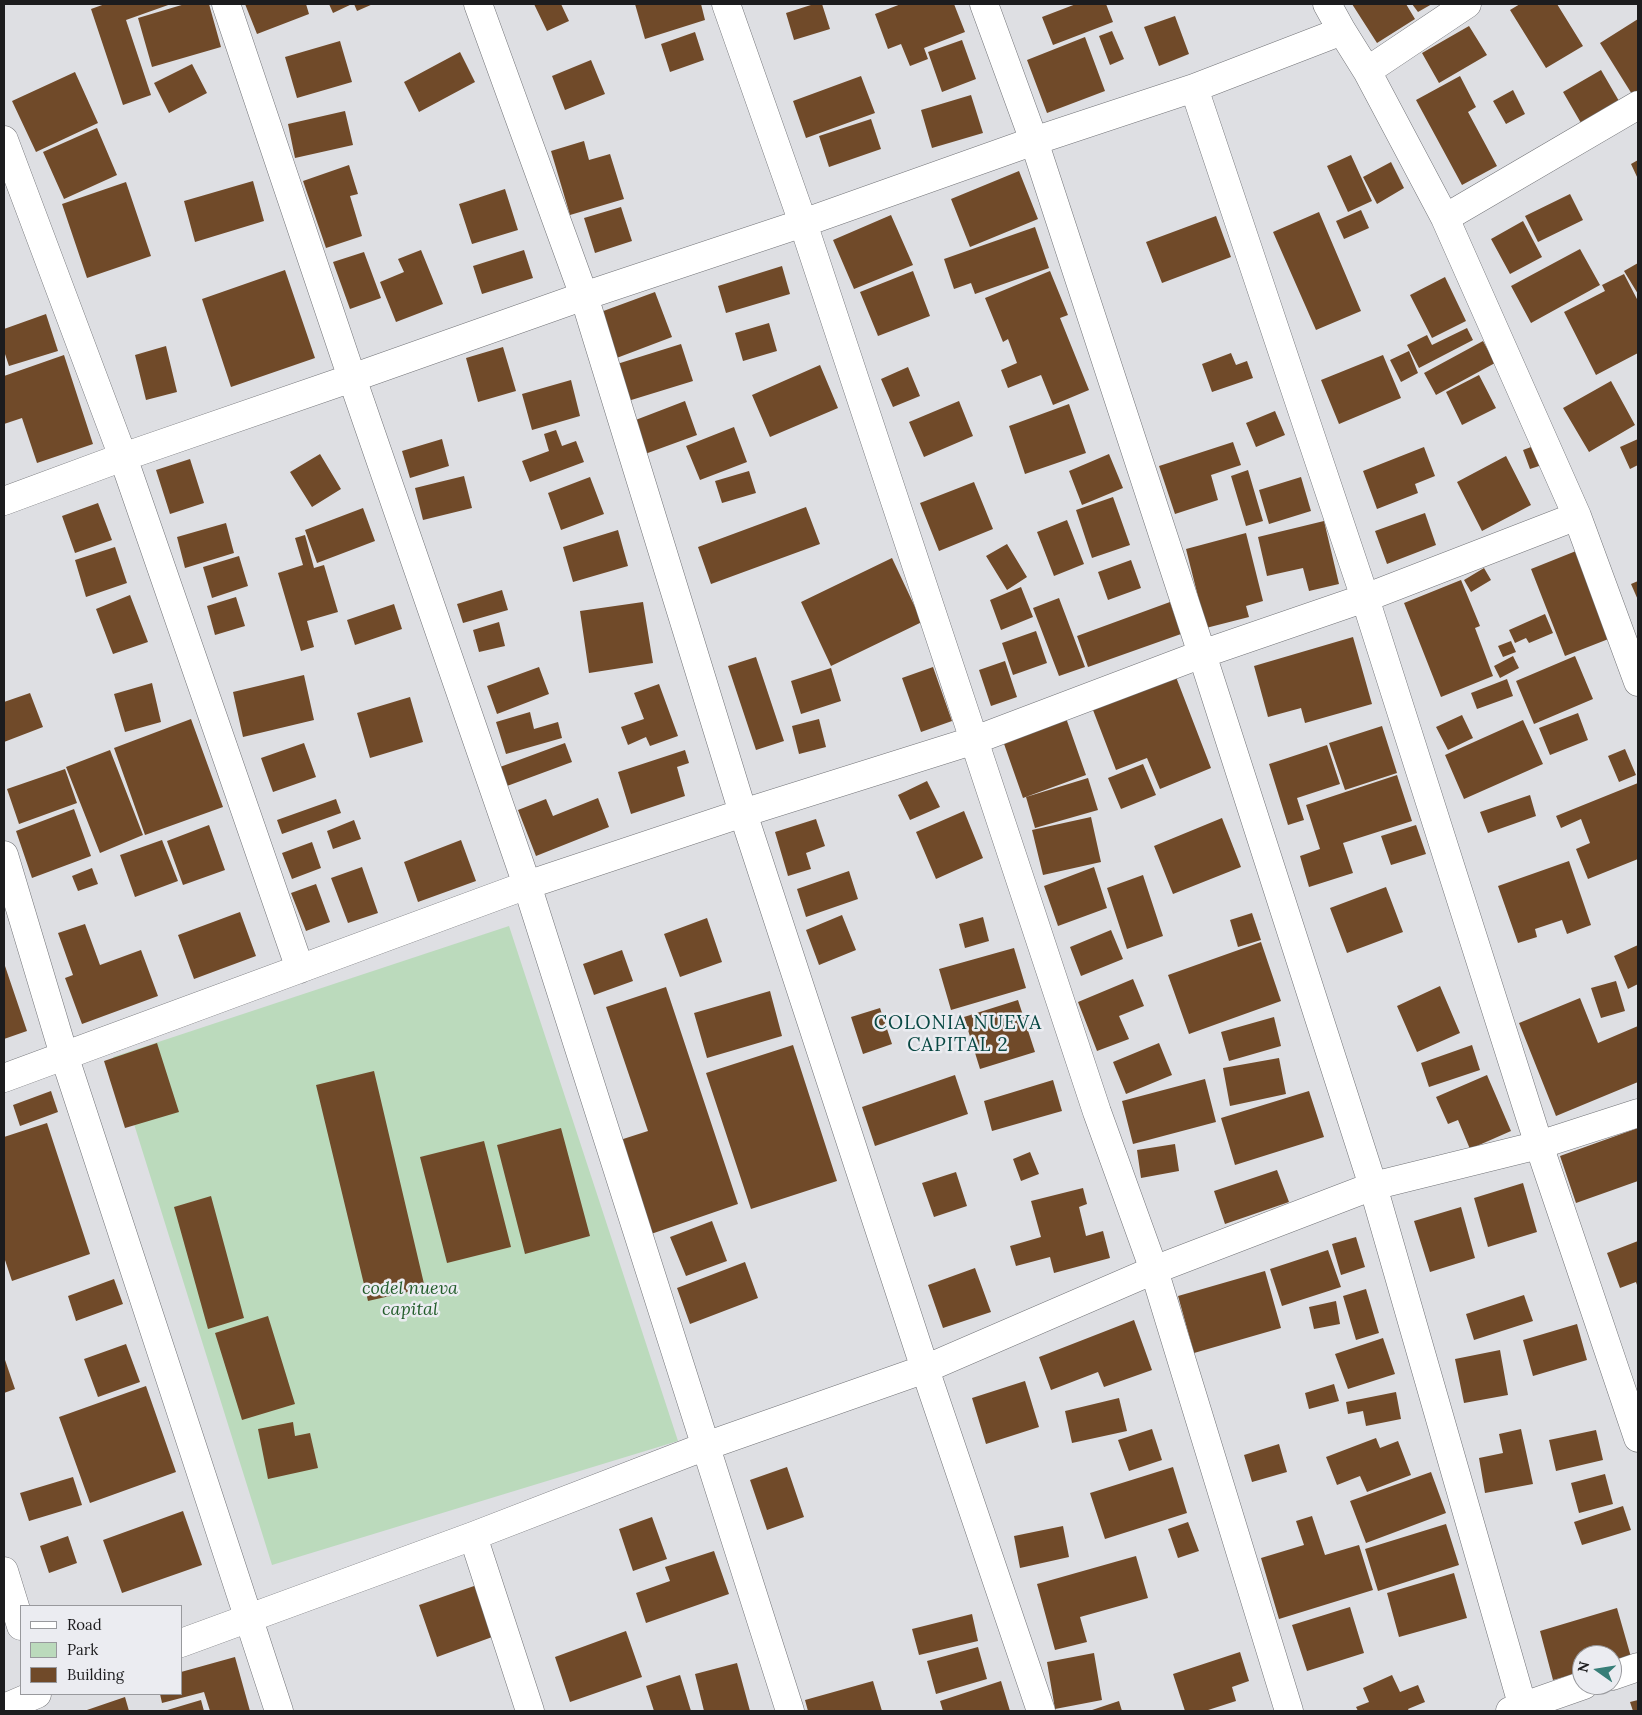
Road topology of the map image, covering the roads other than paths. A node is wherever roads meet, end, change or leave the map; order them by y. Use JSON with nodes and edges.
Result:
{"nodes":[{"id":1,"x":226,"y":4,"type":"edge"},
{"id":2,"x":478,"y":4,"type":"edge"},
{"id":3,"x":726,"y":4,"type":"edge"},
{"id":4,"x":984,"y":4,"type":"edge"},
{"id":5,"x":1328,"y":4,"type":"edge"},
{"id":6,"x":1467,"y":4,"type":"edge"},
{"id":7,"x":1342,"y":31,"type":"junction"},
{"id":8,"x":1367,"y":71,"type":"junction"},
{"id":9,"x":1194,"y":88,"type":"junction"},
{"id":10,"x":1638,"y":105,"type":"edge"},
{"id":11,"x":4,"y":140,"type":"edge"},
{"id":12,"x":1034,"y":140,"type":"junction"},
{"id":13,"x":1445,"y":218,"type":"junction"},
{"id":14,"x":803,"y":223,"type":"junction"},
{"id":15,"x":584,"y":296,"type":"junction"},
{"id":16,"x":352,"y":378,"type":"junction"},
{"id":17,"x":122,"y":457,"type":"junction"},
{"id":18,"x":4,"y":501,"type":"edge"},
{"id":19,"x":1577,"y":516,"type":"junction"},
{"id":20,"x":1364,"y":598,"type":"junction"},
{"id":21,"x":1202,"y":654,"type":"junction"},
{"id":22,"x":1638,"y":682,"type":"edge"},
{"id":23,"x":975,"y":740,"type":"junction"},
{"id":24,"x":743,"y":813,"type":"junction"},
{"id":25,"x":4,"y":855,"type":"edge"},
{"id":26,"x":527,"y":886,"type":"junction"},
{"id":27,"x":300,"y":969,"type":"junction"},
{"id":28,"x":64,"y":1055,"type":"junction"},
{"id":29,"x":4,"y":1078,"type":"edge"},
{"id":30,"x":1638,"y":1113,"type":"edge"},
{"id":31,"x":1539,"y":1145,"type":"junction"},
{"id":32,"x":1373,"y":1186,"type":"junction"},
{"id":33,"x":1154,"y":1270,"type":"junction"},
{"id":34,"x":925,"y":1369,"type":"junction"},
{"id":35,"x":1638,"y":1438,"type":"edge"},
{"id":36,"x":706,"y":1446,"type":"junction"},
{"id":37,"x":473,"y":1536,"type":"junction"},
{"id":38,"x":4,"y":1571,"type":"edge"},
{"id":39,"x":249,"y":1619,"type":"junction"},
{"id":40,"x":20,"y":1623,"type":"edge"},
{"id":41,"x":182,"y":1643,"type":"edge"},
{"id":42,"x":1638,"y":1667,"type":"edge"},
{"id":43,"x":1622,"y":1673,"type":"edge"},
{"id":44,"x":1572,"y":1690,"type":"edge"},
{"id":45,"x":35,"y":1695,"type":"edge"},
{"id":46,"x":43,"y":1695,"type":"edge"},
{"id":47,"x":4,"y":1708,"type":"edge"},
{"id":48,"x":1519,"y":1710,"type":"edge"},
{"id":49,"x":48,"y":1711,"type":"edge"},
{"id":50,"x":279,"y":1711,"type":"edge"},
{"id":51,"x":530,"y":1711,"type":"edge"},
{"id":52,"x":790,"y":1711,"type":"edge"},
{"id":53,"x":1041,"y":1711,"type":"edge"},
{"id":54,"x":1289,"y":1711,"type":"edge"}],
"edges":[{"from":1,"to":16,"type":"street"},
{"from":2,"to":15,"type":"street"},
{"from":3,"to":14,"type":"street"},
{"from":4,"to":12,"type":"street"},
{"from":5,"to":7,"type":"street"},
{"from":6,"to":8,"type":"street"},
{"from":7,"to":8,"type":"street"},
{"from":7,"to":9,"type":"street"},
{"from":8,"to":13,"type":"street"},
{"from":9,"to":12,"type":"street"},
{"from":9,"to":20,"type":"street"},
{"from":10,"to":13,"type":"street"},
{"from":11,"to":17,"type":"street"},
{"from":12,"to":14,"type":"street"},
{"from":12,"to":21,"type":"street"},
{"from":13,"to":19,"type":"street"},
{"from":14,"to":15,"type":"street"},
{"from":14,"to":23,"type":"street"},
{"from":15,"to":16,"type":"street"},
{"from":15,"to":24,"type":"street"},
{"from":16,"to":17,"type":"street"},
{"from":16,"to":26,"type":"street"},
{"from":17,"to":18,"type":"street"},
{"from":17,"to":27,"type":"street"},
{"from":19,"to":20,"type":"street"},
{"from":19,"to":22,"type":"street"},
{"from":20,"to":21,"type":"street"},
{"from":20,"to":31,"type":"street"},
{"from":21,"to":23,"type":"street"},
{"from":21,"to":32,"type":"street"},
{"from":23,"to":24,"type":"street"},
{"from":23,"to":33,"type":"street"},
{"from":24,"to":26,"type":"street"},
{"from":24,"to":34,"type":"street"},
{"from":25,"to":28,"type":"street"},
{"from":26,"to":27,"type":"street"},
{"from":26,"to":36,"type":"street"},
{"from":27,"to":28,"type":"street"},
{"from":28,"to":29,"type":"street"},
{"from":28,"to":39,"type":"street"},
{"from":30,"to":31,"type":"street"},
{"from":31,"to":32,"type":"street"},
{"from":31,"to":35,"type":"street"},
{"from":32,"to":33,"type":"street"},
{"from":32,"to":48,"type":"street"},
{"from":33,"to":34,"type":"street"},
{"from":33,"to":54,"type":"street"},
{"from":34,"to":36,"type":"street"},
{"from":34,"to":53,"type":"street"},
{"from":36,"to":37,"type":"street"},
{"from":36,"to":52,"type":"street"},
{"from":37,"to":39,"type":"street"},
{"from":37,"to":51,"type":"street"},
{"from":38,"to":40,"type":"street"},
{"from":39,"to":41,"type":"street"},
{"from":39,"to":50,"type":"street"},
{"from":42,"to":43,"type":"street"},
{"from":44,"to":48,"type":"street"},
{"from":45,"to":47,"type":"street"},
{"from":46,"to":49,"type":"street"}]}
